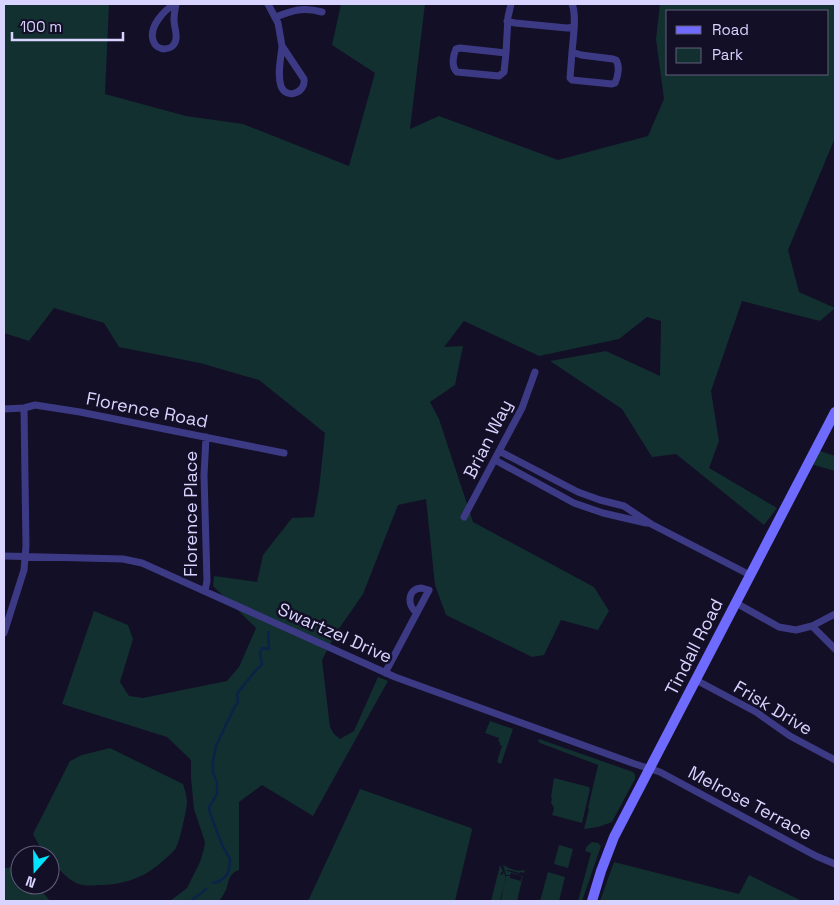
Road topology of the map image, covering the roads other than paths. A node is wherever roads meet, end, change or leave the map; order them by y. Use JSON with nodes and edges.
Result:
{"nodes":[{"id":1,"x":175,"y":4,"type":"edge"},
{"id":2,"x":268,"y":4,"type":"edge"},
{"id":3,"x":511,"y":4,"type":"edge"},
{"id":4,"x":572,"y":4,"type":"edge"},
{"id":5,"x":322,"y":12,"type":"dead end"},
{"id":6,"x":276,"y":17,"type":"junction"},
{"id":7,"x":507,"y":21,"type":"junction"},
{"id":8,"x":574,"y":27,"type":"junction"},
{"id":9,"x":282,"y":46,"type":"junction"},
{"id":10,"x":572,"y":52,"type":"junction"},
{"id":11,"x":506,"y":53,"type":"junction"},
{"id":12,"x":535,"y":372,"type":"dead end"},
{"id":13,"x":24,"y":408,"type":"junction"},
{"id":14,"x":4,"y":409,"type":"edge"},
{"id":15,"x":835,"y":412,"type":"edge"},
{"id":16,"x":206,"y":437,"type":"junction"},
{"id":17,"x":499,"y":451,"type":"junction"},
{"id":18,"x":284,"y":453,"type":"dead end"},
{"id":19,"x":495,"y":460,"type":"junction"},
{"id":20,"x":552,"y":479,"type":"junction"},
{"id":21,"x":547,"y":489,"type":"junction"},
{"id":22,"x":592,"y":497,"type":"junction"},
{"id":23,"x":588,"y":508,"type":"junction"},
{"id":24,"x":464,"y":517,"type":"dead end"},
{"id":25,"x":651,"y":524,"type":"junction"},
{"id":26,"x":4,"y":556,"type":"edge"},
{"id":27,"x":25,"y":557,"type":"junction"},
{"id":28,"x":750,"y":575,"type":"junction"},
{"id":29,"x":205,"y":591,"type":"junction"},
{"id":30,"x":736,"y":603,"type":"junction"},
{"id":31,"x":417,"y":613,"type":"dead end"},
{"id":32,"x":835,"y":614,"type":"edge"},
{"id":33,"x":812,"y":626,"type":"junction"},
{"id":34,"x":4,"y":633,"type":"edge"},
{"id":35,"x":835,"y":649,"type":"edge"},
{"id":36,"x":385,"y":672,"type":"junction"},
{"id":37,"x":696,"y":680,"type":"junction"},
{"id":38,"x":835,"y":760,"type":"edge"},
{"id":39,"x":650,"y":769,"type":"junction"},
{"id":40,"x":835,"y":864,"type":"edge"},
{"id":41,"x":592,"y":901,"type":"edge"}],
"edges":[{"from":1,"to":1,"type":"street"},
{"from":2,"to":6,"type":"street"},
{"from":3,"to":7,"type":"street"},
{"from":4,"to":8,"type":"street"},
{"from":5,"to":6,"type":"street"},
{"from":6,"to":9,"type":"street"},
{"from":7,"to":8,"type":"street"},
{"from":7,"to":11,"type":"street"},
{"from":8,"to":10,"type":"street"},
{"from":9,"to":9,"type":"street"},
{"from":10,"to":10,"type":"street"},
{"from":11,"to":11,"type":"street"},
{"from":12,"to":17,"type":"street","name":"Brian Way"},
{"from":13,"to":14,"type":"street","name":"Florence Road"},
{"from":13,"to":16,"type":"street","name":"Florence Road"},
{"from":13,"to":27,"type":"street"},
{"from":15,"to":28,"type":"street","name":"Tindall Road"},
{"from":16,"to":18,"type":"street","name":"Florence Road"},
{"from":16,"to":29,"type":"street","name":"Florence Place"},
{"from":17,"to":19,"type":"street","name":"Brian Way"},
{"from":17,"to":20,"type":"street"},
{"from":19,"to":21,"type":"street"},
{"from":19,"to":24,"type":"street","name":"Brian Way"},
{"from":20,"to":21,"type":"street"},
{"from":20,"to":22,"type":"street"},
{"from":21,"to":23,"type":"street"},
{"from":22,"to":23,"type":"street"},
{"from":22,"to":25,"type":"street"},
{"from":23,"to":25,"type":"street"},
{"from":25,"to":28,"type":"street"},
{"from":26,"to":27,"type":"street","name":"Swartzel Drive"},
{"from":27,"to":29,"type":"street","name":"Swartzel Drive"},
{"from":27,"to":34,"type":"street"},
{"from":28,"to":30,"type":"street","name":"Tindall Road"},
{"from":29,"to":36,"type":"street","name":"Swartzel Drive"},
{"from":30,"to":33,"type":"street"},
{"from":30,"to":37,"type":"street","name":"Tindall Road"},
{"from":31,"to":36,"type":"street"},
{"from":32,"to":33,"type":"street"},
{"from":33,"to":35,"type":"street"},
{"from":36,"to":39,"type":"street","name":"Swartzel Drive"},
{"from":37,"to":38,"type":"street","name":"Frisk Drive"},
{"from":37,"to":39,"type":"street","name":"Tindall Road"},
{"from":39,"to":40,"type":"street","name":"Melrose Terrace"},
{"from":39,"to":41,"type":"street","name":"Tindall Road"}]}
